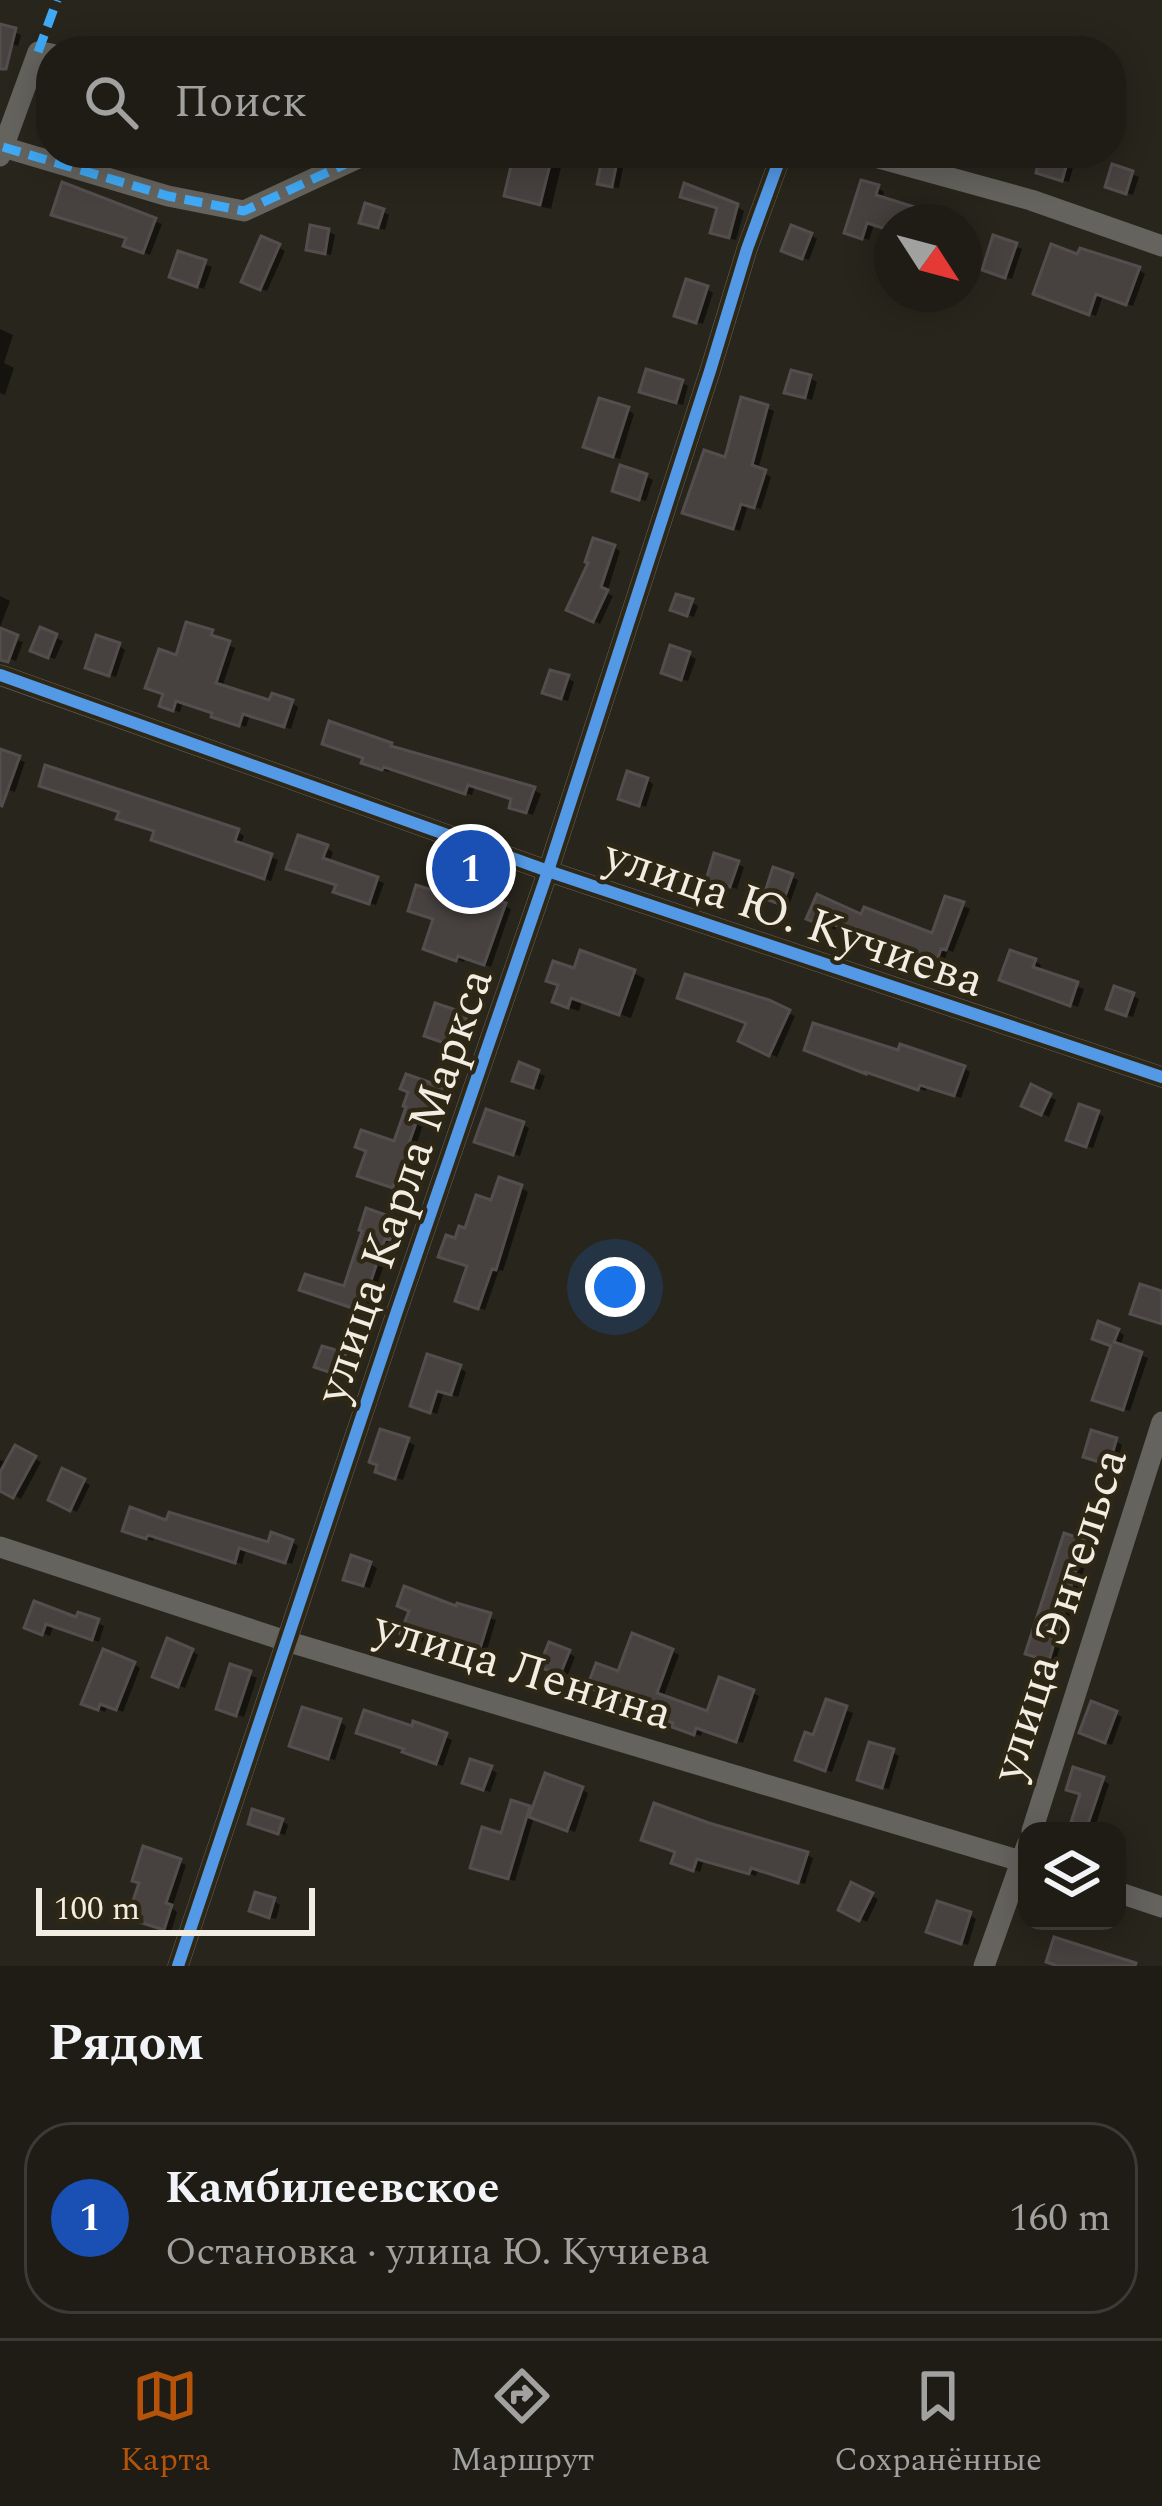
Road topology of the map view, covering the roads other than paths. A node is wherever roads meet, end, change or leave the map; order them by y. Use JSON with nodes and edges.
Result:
{"nodes":[{"id":1,"x":36,"y":72,"type":"edge"},
{"id":2,"x":2,"y":152,"type":"edge"},
{"id":3,"x":36,"y":161,"type":"edge"},
{"id":4,"x":62,"y":168,"type":"edge"},
{"id":5,"x":337,"y":168,"type":"edge"},
{"id":6,"x":777,"y":168,"type":"edge"},
{"id":7,"x":915,"y":168,"type":"edge"},
{"id":8,"x":1162,"y":245,"type":"edge"},
{"id":9,"x":0,"y":675,"type":"edge"},
{"id":10,"x":548,"y":871,"type":"junction"},
{"id":11,"x":1162,"y":1077,"type":"edge"},
{"id":12,"x":1162,"y":1422,"type":"edge"},
{"id":13,"x":0,"y":1546,"type":"edge"},
{"id":14,"x":286,"y":1641,"type":"junction"},
{"id":15,"x":1035,"y":1822,"type":"edge"},
{"id":16,"x":1018,"y":1854,"type":"edge"},
{"id":17,"x":1018,"y":1875,"type":"edge"},
{"id":18,"x":1126,"y":1895,"type":"edge"},
{"id":19,"x":1162,"y":1907,"type":"edge"},
{"id":20,"x":178,"y":1966,"type":"edge"},
{"id":21,"x":984,"y":1966,"type":"edge"}],
"edges":[{"from":1,"to":2,"type":"street"},
{"from":2,"to":3,"type":"street"},
{"from":4,"to":5,"type":"street"},
{"from":6,"to":10,"type":"street","name":"улица Карла Маркса"},
{"from":7,"to":8,"type":"street"},
{"from":9,"to":10,"type":"street","name":"улица Ю. Кучиева"},
{"from":10,"to":11,"type":"street","name":"улица Ю. Кучиева"},
{"from":10,"to":14,"type":"street","name":"улица Карла Маркса"},
{"from":12,"to":15,"type":"street","name":"улица Энгельса"},
{"from":13,"to":14,"type":"street","name":"улица Ленина"},
{"from":14,"to":16,"type":"street","name":"улица Ленина"},
{"from":14,"to":20,"type":"street","name":"улица Карла Маркса"},
{"from":17,"to":21,"type":"street"},
{"from":18,"to":19,"type":"street"}]}
